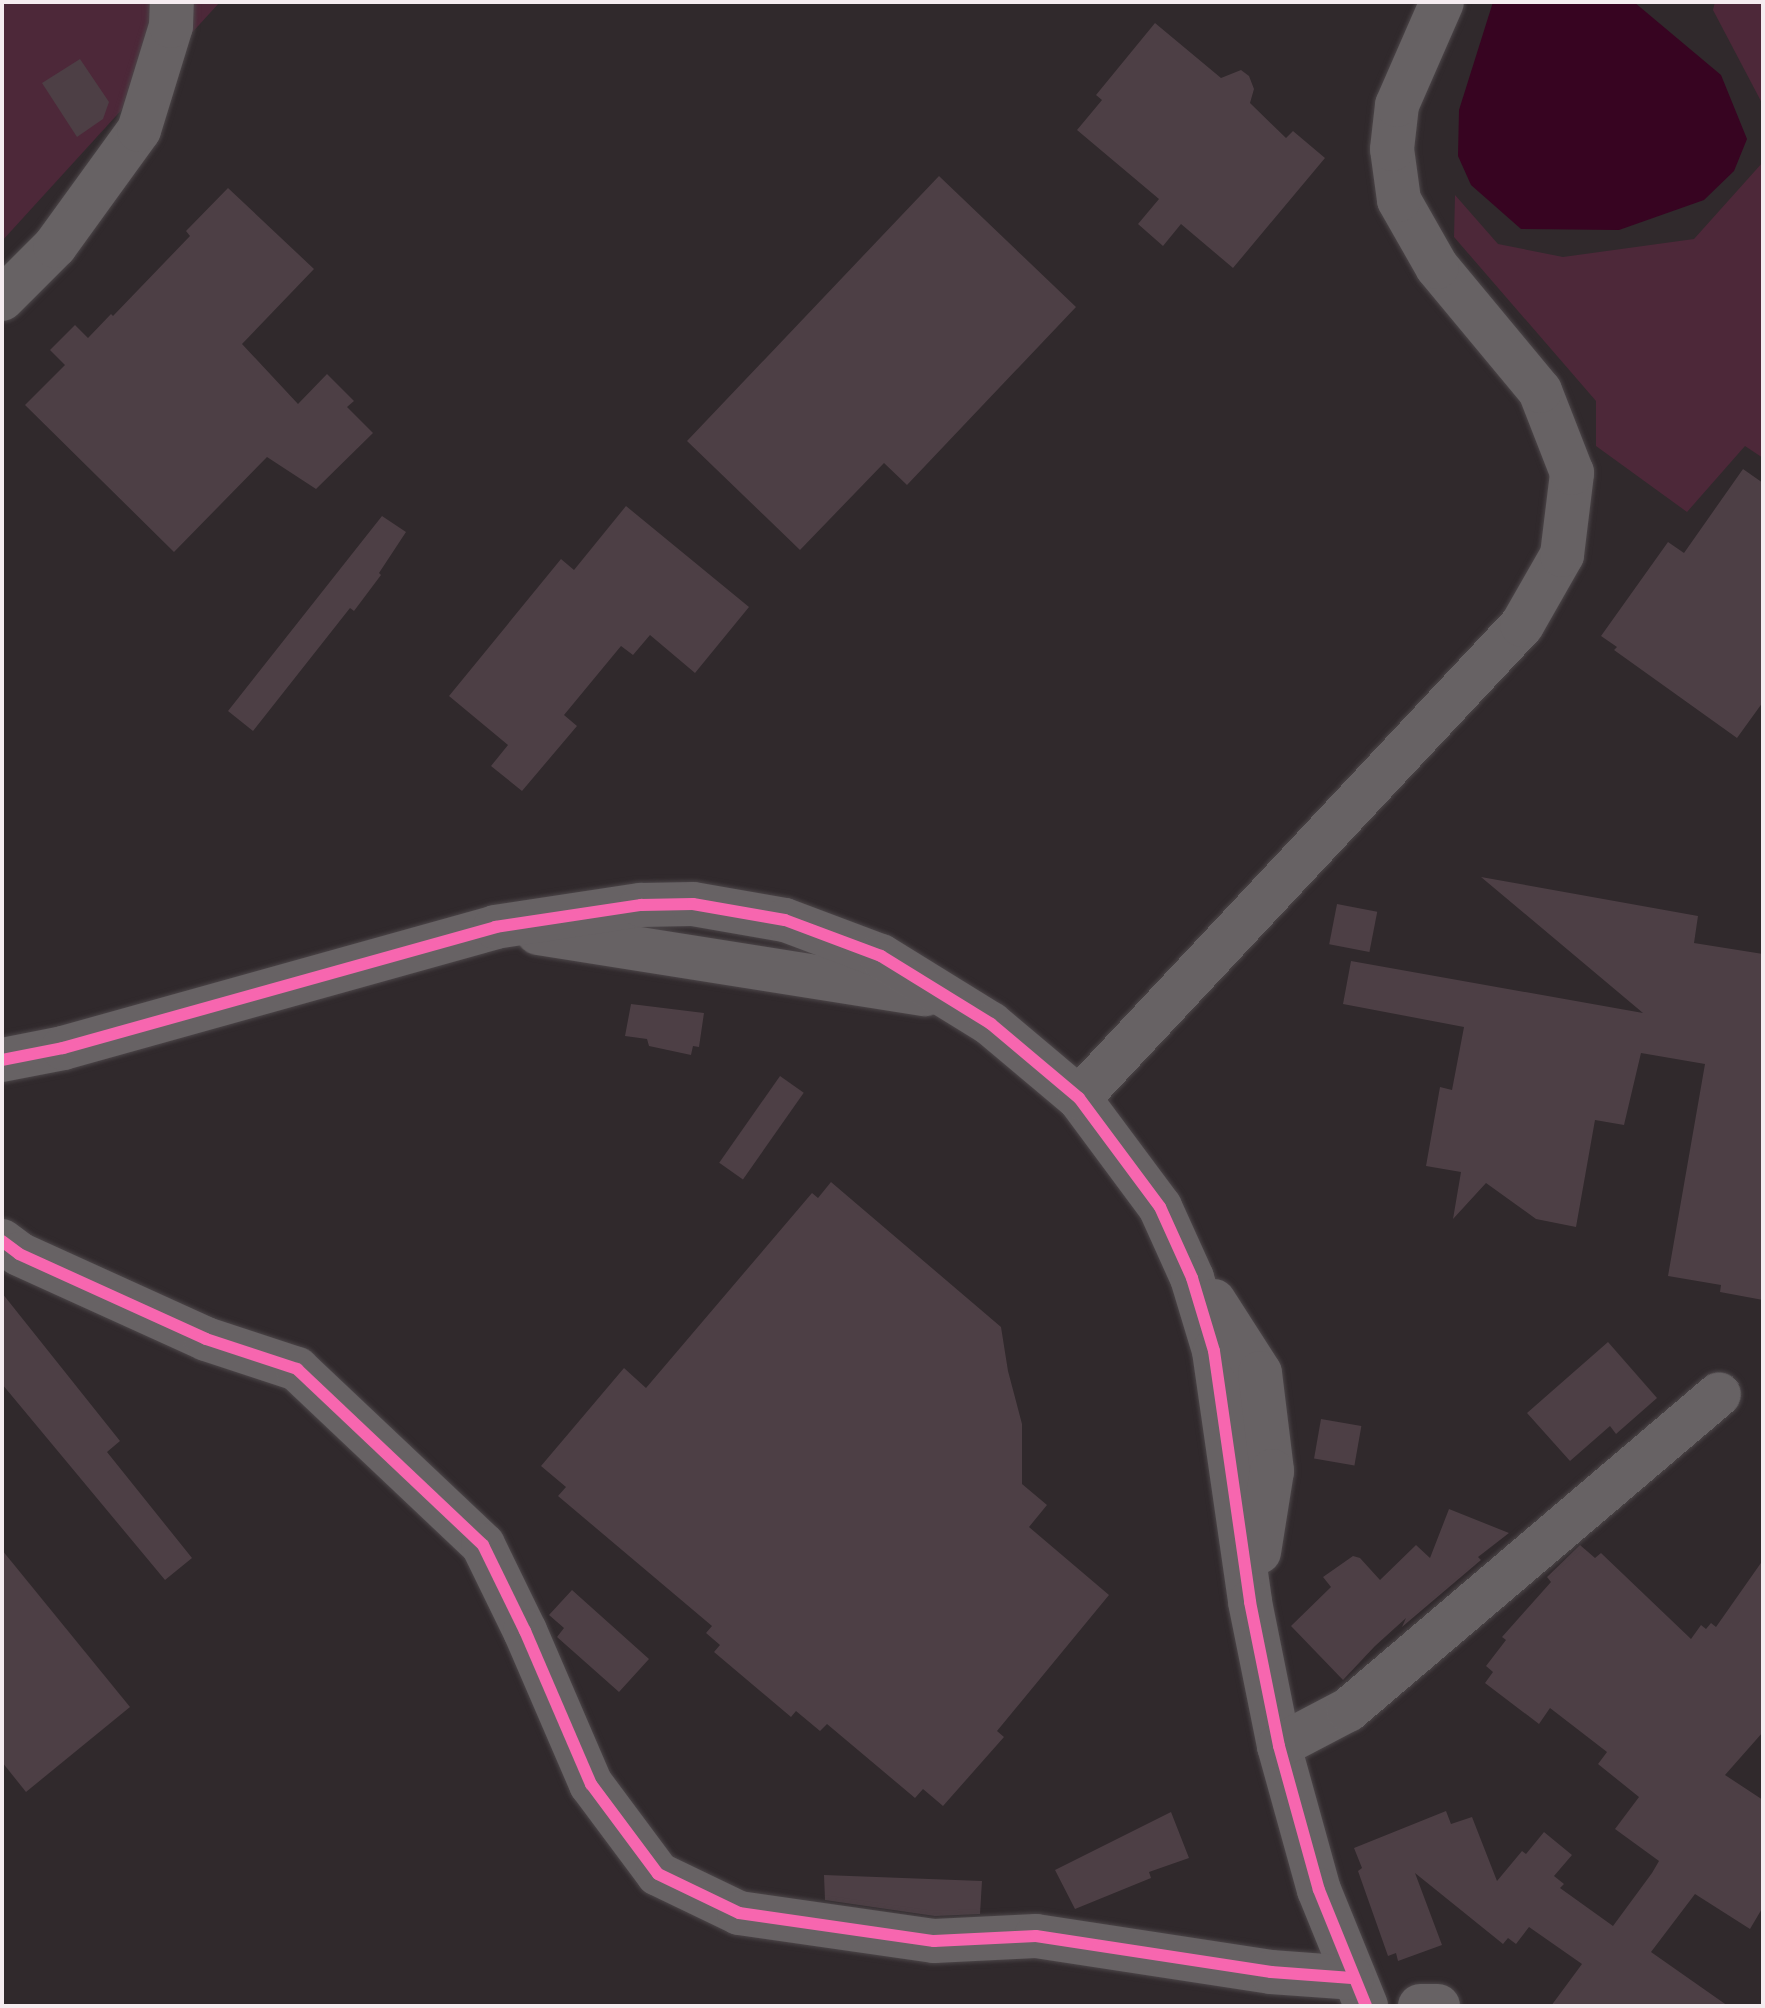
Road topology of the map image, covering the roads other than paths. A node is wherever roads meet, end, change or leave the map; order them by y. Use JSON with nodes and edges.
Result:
{"nodes":[{"id":1,"x":172,"y":2,"type":"edge"},
{"id":2,"x":1442,"y":2,"type":"edge"},
{"id":3,"x":2,"y":299,"type":"edge"},
{"id":4,"x":2,"y":1060,"type":"edge"},
{"id":5,"x":1079,"y":1098,"type":"junction"},
{"id":6,"x":2,"y":1241,"type":"edge"},
{"id":7,"x":1719,"y":1394,"type":"dead end"},
{"id":8,"x":1279,"y":1746,"type":"junction"},
{"id":9,"x":1359,"y":1992,"type":"edge"},
{"id":10,"x":1420,"y":2006,"type":"edge"},
{"id":11,"x":1438,"y":2006,"type":"edge"}],
"edges":[{"from":1,"to":3,"type":"street"},
{"from":2,"to":5,"type":"street"},
{"from":4,"to":5,"type":"street"},
{"from":5,"to":8,"type":"street"},
{"from":6,"to":9,"type":"street"},
{"from":7,"to":8,"type":"street"},
{"from":8,"to":9,"type":"street"},
{"from":10,"to":11,"type":"street"}]}
